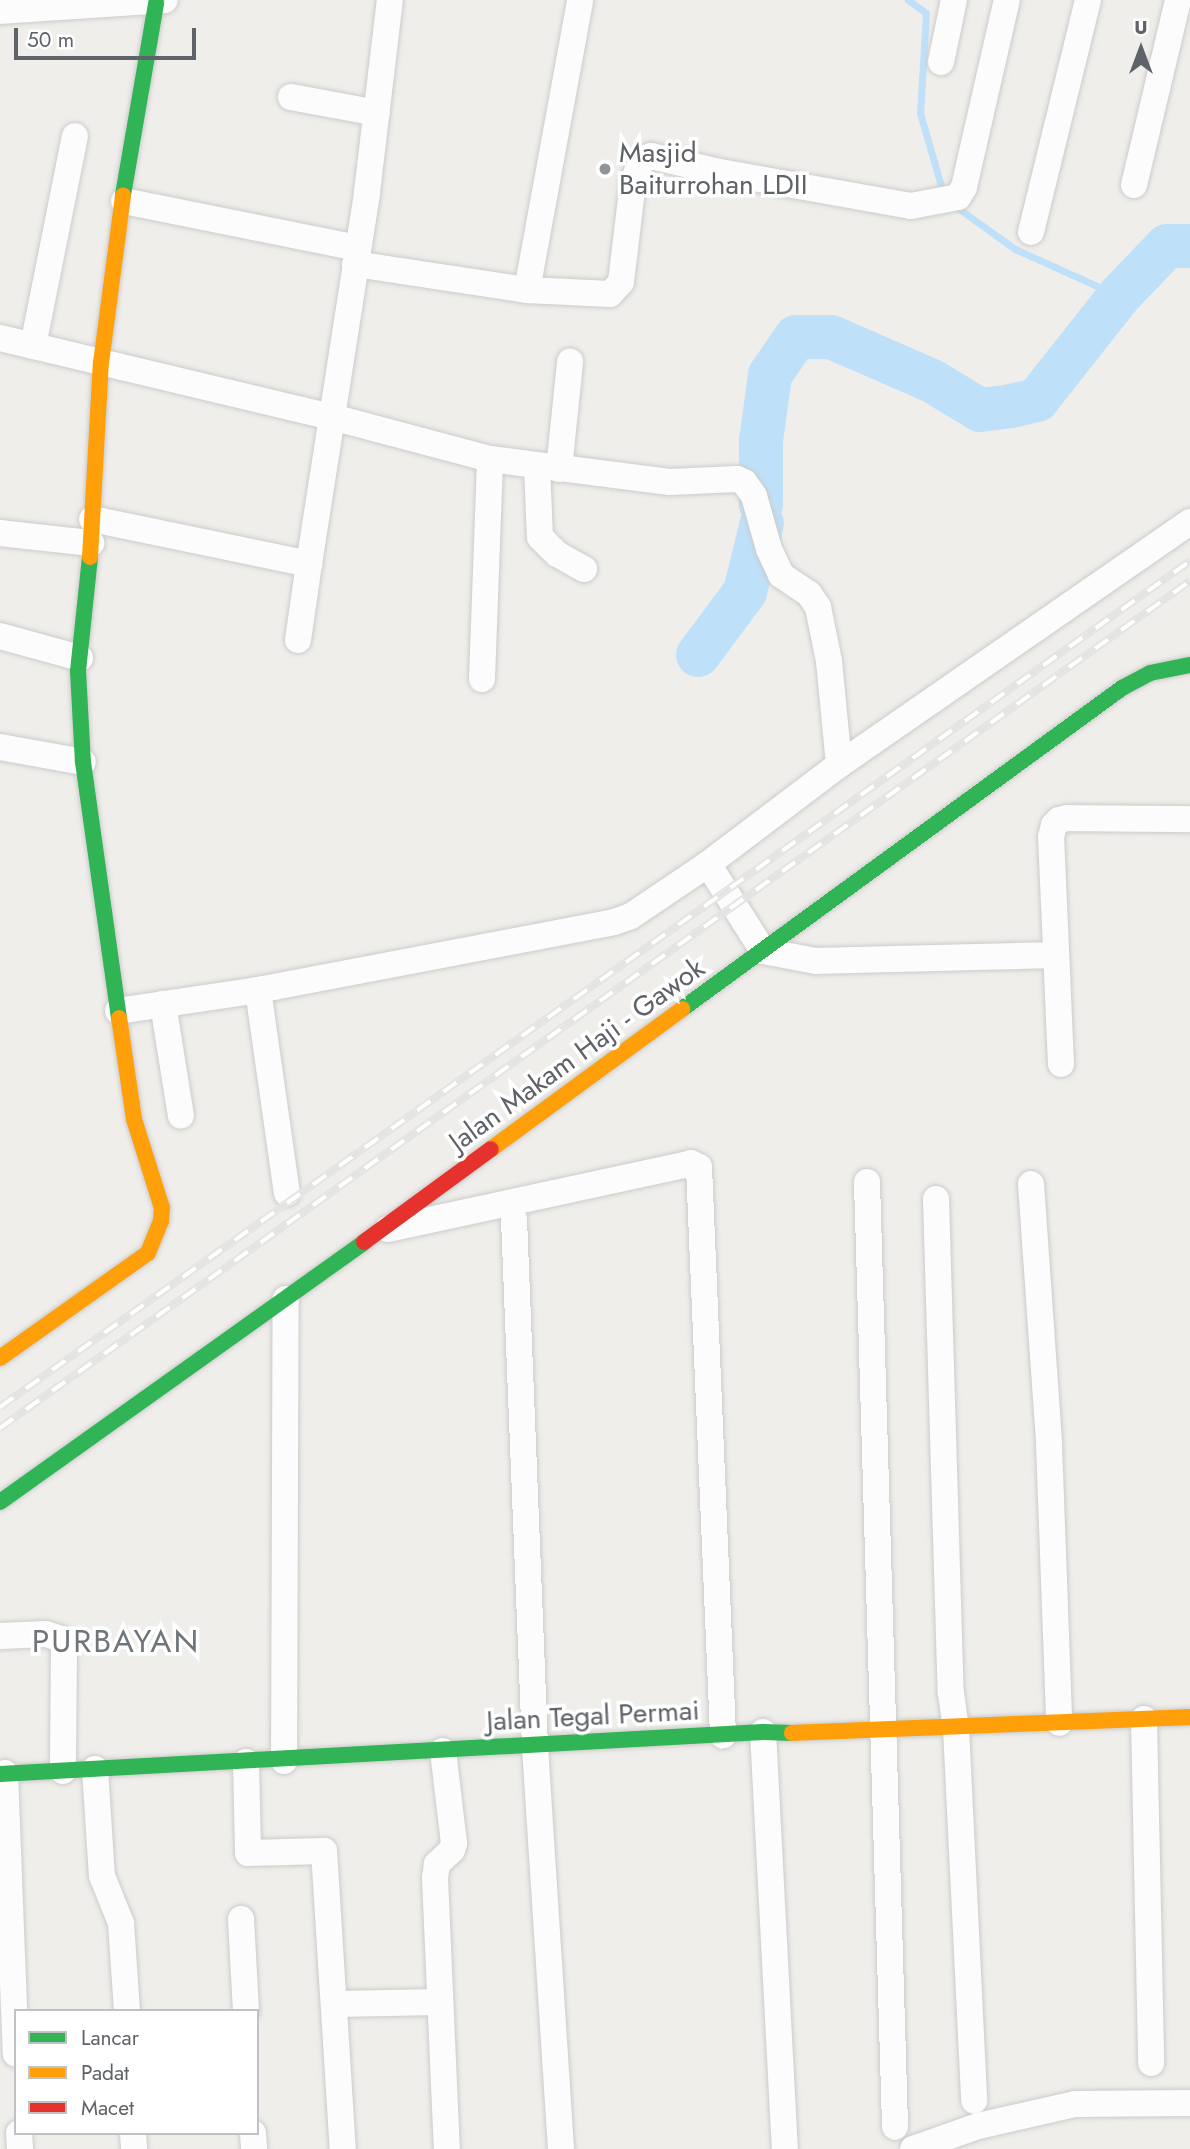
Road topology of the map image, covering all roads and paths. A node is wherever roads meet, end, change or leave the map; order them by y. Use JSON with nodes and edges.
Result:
{"nodes":[{"id":1,"x":390,"y":0,"type":"edge"},
{"id":2,"x":580,"y":0,"type":"edge"},
{"id":3,"x":954,"y":0,"type":"edge"},
{"id":4,"x":1007,"y":0,"type":"edge"},
{"id":5,"x":1088,"y":0,"type":"edge"},
{"id":6,"x":1178,"y":0,"type":"edge"},
{"id":7,"x":100,"y":1,"type":"edge"},
{"id":8,"x":161,"y":1,"type":"edge"},
{"id":9,"x":3,"y":7,"type":"edge"},
{"id":10,"x":941,"y":62,"type":"dead end"},
{"id":11,"x":291,"y":97,"type":"dead end"},
{"id":12,"x":377,"y":113,"type":"junction"},
{"id":13,"x":75,"y":136,"type":"dead end"},
{"id":14,"x":1134,"y":185,"type":"dead end"},
{"id":15,"x":124,"y":201,"type":"junction"},
{"id":16,"x":1031,"y":232,"type":"dead end"},
{"id":17,"x":356,"y":256,"type":"junction"},
{"id":18,"x":527,"y":290,"type":"junction"},
{"id":19,"x":0,"y":338,"type":"edge"},
{"id":20,"x":33,"y":346,"type":"junction"},
{"id":21,"x":570,"y":362,"type":"dead end"},
{"id":22,"x":101,"y":363,"type":"junction"},
{"id":23,"x":332,"y":417,"type":"junction"},
{"id":24,"x":490,"y":460,"type":"junction"},
{"id":25,"x":548,"y":468,"type":"junction"},
{"id":26,"x":1190,"y":522,"type":"edge"},
{"id":27,"x":92,"y":531,"type":"junction"},
{"id":28,"x":0,"y":533,"type":"edge"},
{"id":29,"x":309,"y":564,"type":"junction"},
{"id":30,"x":584,"y":569,"type":"dead end"},
{"id":31,"x":0,"y":636,"type":"edge"},
{"id":32,"x":298,"y":640,"type":"dead end"},
{"id":33,"x":79,"y":658,"type":"junction"},
{"id":34,"x":1190,"y":665,"type":"edge"},
{"id":35,"x":482,"y":679,"type":"dead end"},
{"id":36,"x":0,"y":747,"type":"edge"},
{"id":37,"x":83,"y":762,"type":"junction"},
{"id":38,"x":839,"y":765,"type":"junction"},
{"id":39,"x":1190,"y":819,"type":"edge"},
{"id":40,"x":708,"y":864,"type":"junction"},
{"id":41,"x":763,"y":951,"type":"junction"},
{"id":42,"x":1055,"y":954,"type":"junction"},
{"id":43,"x":258,"y":990,"type":"junction"},
{"id":44,"x":163,"y":1004,"type":"junction"},
{"id":45,"x":118,"y":1011,"type":"junction"},
{"id":46,"x":1061,"y":1064,"type":"dead end"},
{"id":47,"x":181,"y":1116,"type":"dead end"},
{"id":48,"x":867,"y":1182,"type":"dead end"},
{"id":49,"x":1031,"y":1184,"type":"dead end"},
{"id":50,"x":287,"y":1193,"type":"dead end"},
{"id":51,"x":936,"y":1199,"type":"dead end"},
{"id":52,"x":514,"y":1219,"type":"dead end"},
{"id":53,"x":379,"y":1231,"type":"junction"},
{"id":54,"x":286,"y":1299,"type":"junction"},
{"id":55,"x":0,"y":1358,"type":"edge"},
{"id":56,"x":0,"y":1502,"type":"edge"},
{"id":57,"x":0,"y":1636,"type":"edge"},
{"id":58,"x":1190,"y":1717,"type":"edge"},
{"id":59,"x":1144,"y":1719,"type":"junction"},
{"id":60,"x":1059,"y":1723,"type":"junction"},
{"id":61,"x":956,"y":1728,"type":"junction"},
{"id":62,"x":884,"y":1731,"type":"junction"},
{"id":63,"x":763,"y":1732,"type":"junction"},
{"id":64,"x":723,"y":1735,"type":"junction"},
{"id":65,"x":535,"y":1747,"type":"junction"},
{"id":66,"x":443,"y":1751,"type":"junction"},
{"id":67,"x":284,"y":1761,"type":"junction"},
{"id":68,"x":246,"y":1762,"type":"junction"},
{"id":69,"x":95,"y":1769,"type":"junction"},
{"id":70,"x":63,"y":1771,"type":"junction"},
{"id":71,"x":2,"y":1774,"type":"edge"},
{"id":72,"x":241,"y":1919,"type":"dead end"},
{"id":73,"x":440,"y":2002,"type":"junction"},
{"id":74,"x":336,"y":2004,"type":"junction"},
{"id":75,"x":127,"y":2009,"type":"edge"},
{"id":76,"x":247,"y":2009,"type":"edge"},
{"id":77,"x":14,"y":2014,"type":"edge"},
{"id":78,"x":1151,"y":2063,"type":"dead end"},
{"id":79,"x":974,"y":2101,"type":"dead end"},
{"id":80,"x":1190,"y":2103,"type":"edge"},
{"id":81,"x":895,"y":2127,"type":"dead end"},
{"id":82,"x":343,"y":2149,"type":"edge"},
{"id":83,"x":447,"y":2149,"type":"edge"},
{"id":84,"x":561,"y":2149,"type":"edge"},
{"id":85,"x":785,"y":2149,"type":"edge"},
{"id":86,"x":913,"y":2149,"type":"edge"}],
"edges":[{"from":1,"to":12,"type":"street"},
{"from":2,"to":18,"type":"street"},
{"from":3,"to":10,"type":"street"},
{"from":4,"to":18,"type":"street"},
{"from":5,"to":16,"type":"street"},
{"from":6,"to":14,"type":"street"},
{"from":7,"to":8,"type":"street"},
{"from":7,"to":9,"type":"street"},
{"from":8,"to":15,"type":"street"},
{"from":11,"to":12,"type":"street"},
{"from":12,"to":17,"type":"street"},
{"from":13,"to":20,"type":"street"},
{"from":15,"to":17,"type":"street"},
{"from":15,"to":22,"type":"street"},
{"from":17,"to":18,"type":"street"},
{"from":17,"to":23,"type":"street"},
{"from":19,"to":20,"type":"street"},
{"from":20,"to":22,"type":"street"},
{"from":21,"to":25,"type":"street"},
{"from":22,"to":23,"type":"street"},
{"from":22,"to":27,"type":"street"},
{"from":23,"to":24,"type":"street"},
{"from":23,"to":29,"type":"street"},
{"from":24,"to":25,"type":"street"},
{"from":24,"to":35,"type":"street"},
{"from":25,"to":30,"type":"street"},
{"from":25,"to":38,"type":"street"},
{"from":26,"to":38,"type":"street"},
{"from":27,"to":28,"type":"street"},
{"from":27,"to":29,"type":"street"},
{"from":27,"to":33,"type":"street"},
{"from":29,"to":32,"type":"street"},
{"from":31,"to":33,"type":"street"},
{"from":33,"to":37,"type":"street"},
{"from":34,"to":41,"type":"street","name":"Jalan Makam Haji - Gawok"},
{"from":36,"to":37,"type":"street"},
{"from":37,"to":45,"type":"street"},
{"from":38,"to":40,"type":"street"},
{"from":39,"to":42,"type":"street"},
{"from":40,"to":41,"type":"street"},
{"from":40,"to":43,"type":"street"},
{"from":41,"to":42,"type":"street"},
{"from":41,"to":53,"type":"street","name":"Jalan Makam Haji - Gawok"},
{"from":42,"to":46,"type":"street"},
{"from":43,"to":44,"type":"street"},
{"from":43,"to":50,"type":"street"},
{"from":44,"to":45,"type":"street"},
{"from":44,"to":47,"type":"street"},
{"from":45,"to":55,"type":"street"},
{"from":48,"to":62,"type":"street"},
{"from":49,"to":60,"type":"street"},
{"from":51,"to":61,"type":"street"},
{"from":52,"to":65,"type":"street"},
{"from":53,"to":54,"type":"street","name":"Jalan Makam Haji - Gawok"},
{"from":53,"to":64,"type":"street"},
{"from":54,"to":56,"type":"street","name":"Jalan Makam Haji - Gawok"},
{"from":54,"to":67,"type":"street"},
{"from":57,"to":70,"type":"street"},
{"from":58,"to":59,"type":"street","name":"Jalan Tegal Permai"},
{"from":59,"to":60,"type":"street","name":"Jalan Tegal Permai"},
{"from":59,"to":78,"type":"street"},
{"from":60,"to":61,"type":"street","name":"Jalan Tegal Permai"},
{"from":61,"to":62,"type":"street","name":"Jalan Tegal Permai"},
{"from":61,"to":79,"type":"street"},
{"from":62,"to":63,"type":"street","name":"Jalan Tegal Permai"},
{"from":62,"to":81,"type":"street"},
{"from":63,"to":64,"type":"street","name":"Jalan Tegal Permai"},
{"from":63,"to":85,"type":"street"},
{"from":64,"to":65,"type":"street","name":"Jalan Tegal Permai"},
{"from":65,"to":66,"type":"street","name":"Jalan Tegal Permai"},
{"from":65,"to":84,"type":"street"},
{"from":66,"to":67,"type":"street","name":"Jalan Tegal Permai"},
{"from":66,"to":73,"type":"street"},
{"from":67,"to":68,"type":"street","name":"Jalan Tegal Permai"},
{"from":68,"to":69,"type":"street","name":"Jalan Tegal Permai"},
{"from":68,"to":74,"type":"street"},
{"from":69,"to":70,"type":"street","name":"Jalan Tegal Permai"},
{"from":69,"to":75,"type":"street"},
{"from":70,"to":71,"type":"street","name":"Jalan Tegal Permai"},
{"from":71,"to":77,"type":"street"},
{"from":72,"to":76,"type":"street"},
{"from":73,"to":74,"type":"street"},
{"from":73,"to":83,"type":"street"},
{"from":74,"to":82,"type":"street"},
{"from":80,"to":86,"type":"street"}]}
